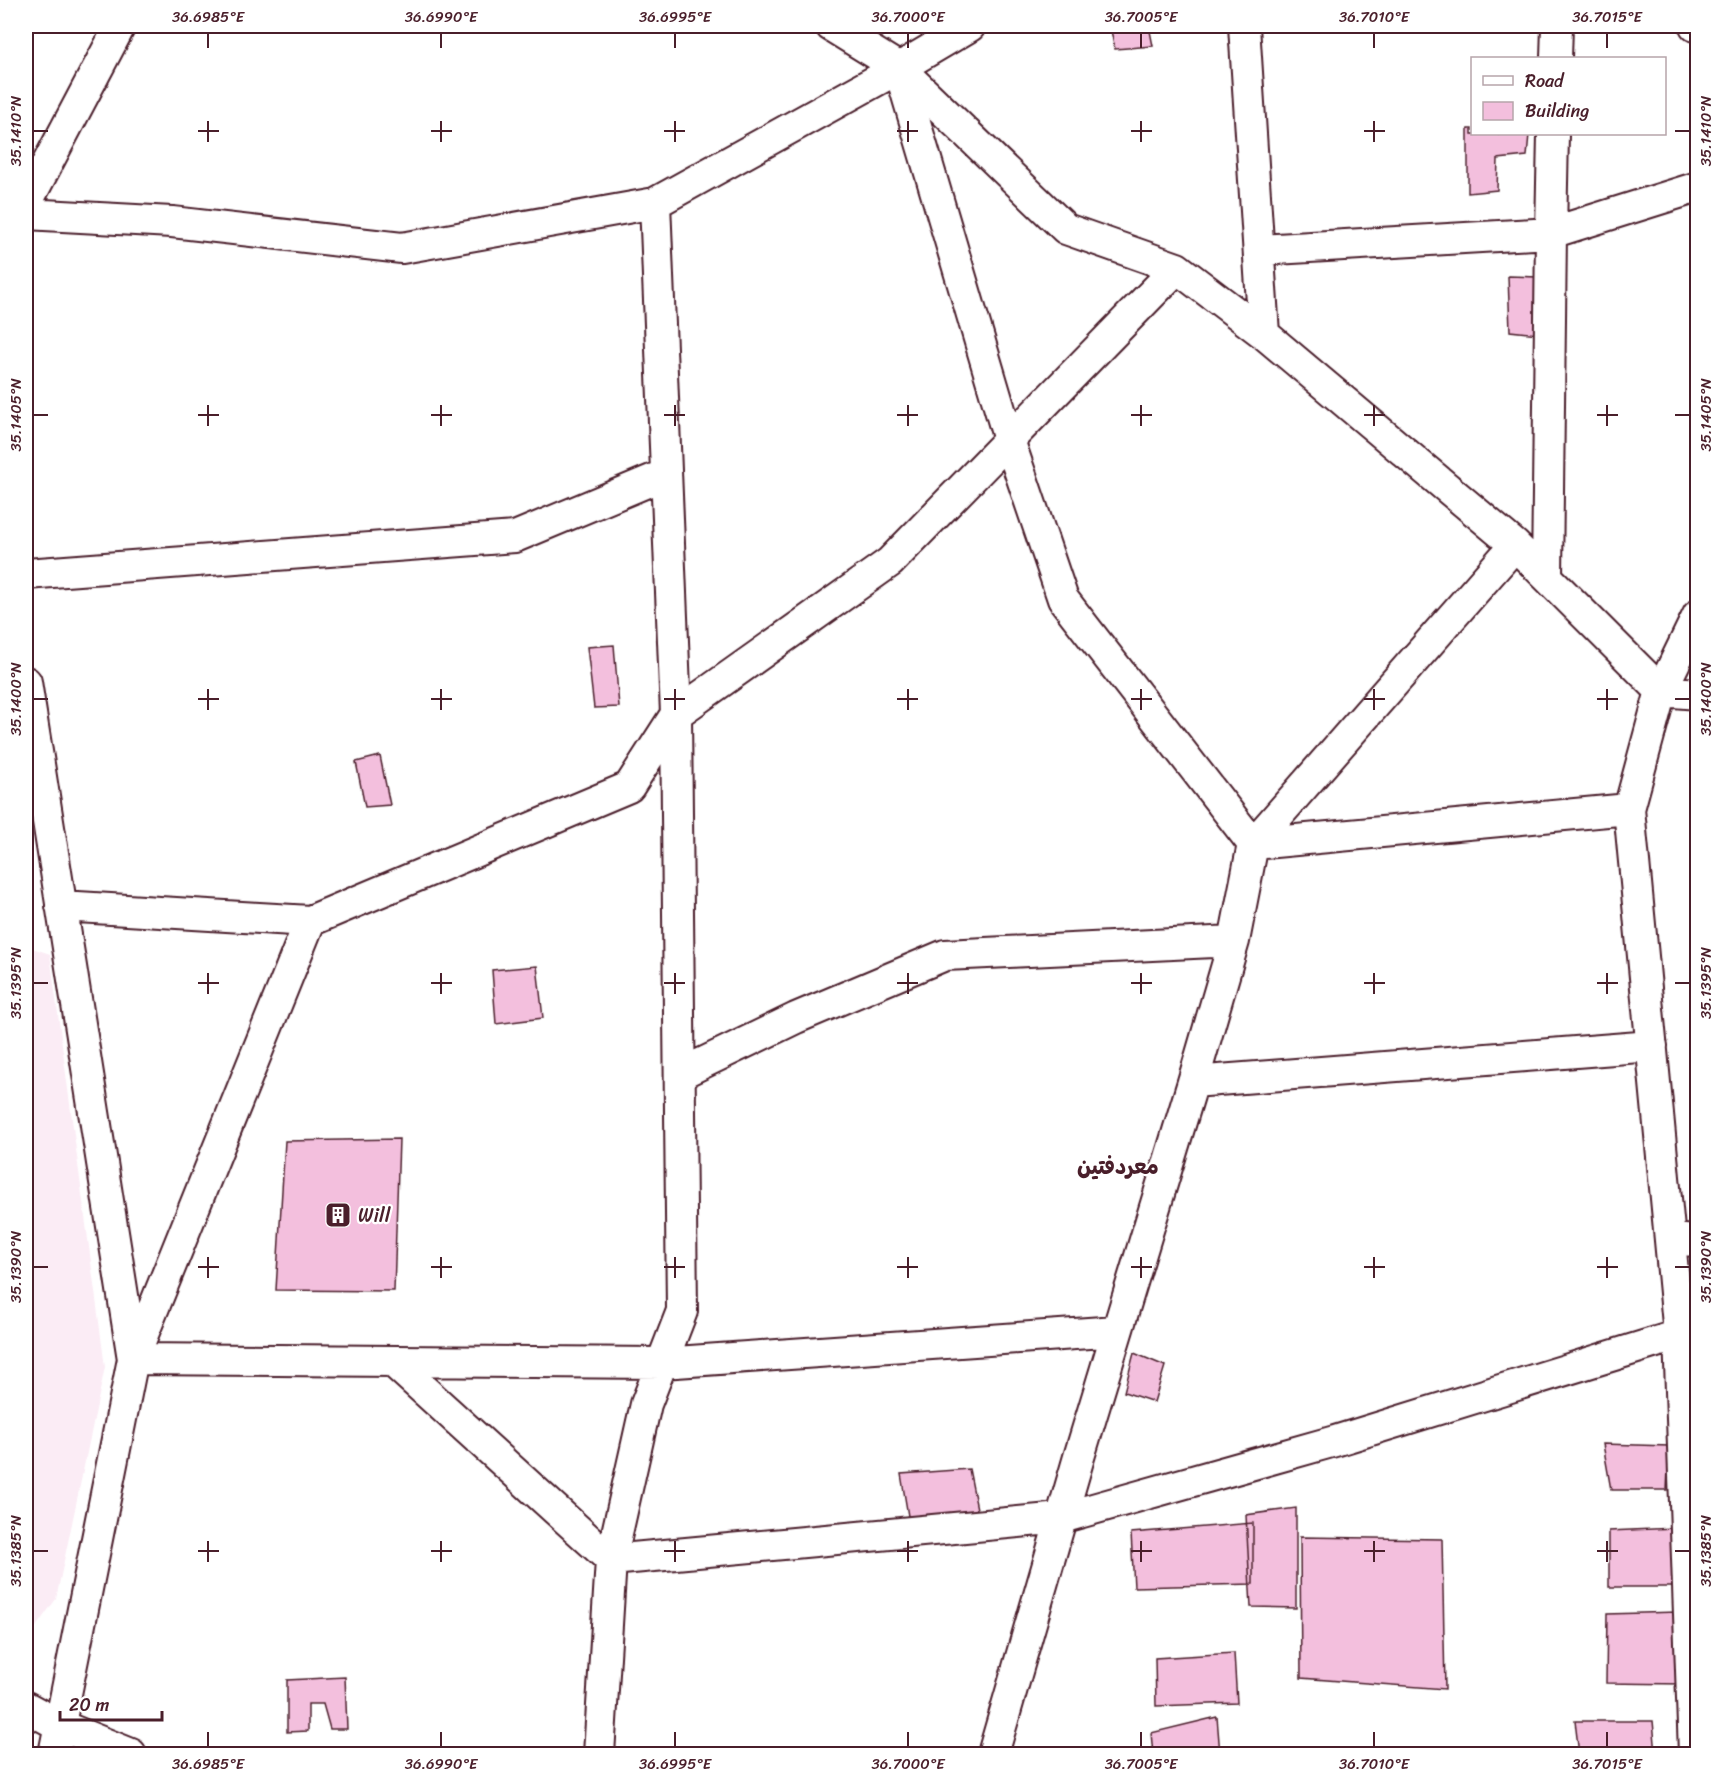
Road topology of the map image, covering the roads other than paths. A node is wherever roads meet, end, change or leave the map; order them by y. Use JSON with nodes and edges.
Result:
{"nodes":[{"id":1,"x":120,"y":26,"type":"edge"},
{"id":2,"x":831,"y":26,"type":"edge"},
{"id":3,"x":970,"y":26,"type":"edge"},
{"id":4,"x":1244,"y":26,"type":"edge"},
{"id":5,"x":1557,"y":26,"type":"edge"},
{"id":6,"x":1556,"y":57,"type":"edge"},
{"id":7,"x":899,"y":68,"type":"junction"},
{"id":8,"x":1554,"y":135,"type":"edge"},
{"id":9,"x":1698,"y":187,"type":"edge"},
{"id":10,"x":655,"y":203,"type":"junction"},
{"id":11,"x":26,"y":204,"type":"edge"},
{"id":12,"x":26,"y":213,"type":"edge"},
{"id":13,"x":1551,"y":233,"type":"junction"},
{"id":14,"x":1258,"y":250,"type":"junction"},
{"id":15,"x":1177,"y":268,"type":"junction"},
{"id":16,"x":1264,"y":334,"type":"junction"},
{"id":17,"x":1010,"y":440,"type":"junction"},
{"id":18,"x":666,"y":474,"type":"junction"},
{"id":19,"x":1515,"y":545,"type":"junction"},
{"id":20,"x":26,"y":574,"type":"edge"},
{"id":21,"x":1547,"y":577,"type":"junction"},
{"id":22,"x":1698,"y":615,"type":"edge"},
{"id":23,"x":26,"y":682,"type":"edge"},
{"id":24,"x":1661,"y":691,"type":"junction"},
{"id":25,"x":1698,"y":694,"type":"edge"},
{"id":26,"x":676,"y":714,"type":"junction"},
{"id":27,"x":1629,"y":809,"type":"junction"},
{"id":28,"x":1253,"y":844,"type":"junction"},
{"id":29,"x":61,"y":906,"type":"junction"},
{"id":30,"x":310,"y":921,"type":"junction"},
{"id":31,"x":1234,"y":941,"type":"junction"},
{"id":32,"x":1652,"y":1046,"type":"junction"},
{"id":33,"x":680,"y":1074,"type":"junction"},
{"id":34,"x":1193,"y":1082,"type":"junction"},
{"id":35,"x":1684,"y":1240,"type":"edge"},
{"id":36,"x":1117,"y":1331,"type":"junction"},
{"id":37,"x":1679,"y":1335,"type":"junction"},
{"id":38,"x":133,"y":1359,"type":"junction"},
{"id":39,"x":392,"y":1361,"type":"junction"},
{"id":40,"x":662,"y":1363,"type":"junction"},
{"id":41,"x":1061,"y":1518,"type":"junction"},
{"id":42,"x":611,"y":1560,"type":"junction"},
{"id":43,"x":26,"y":1707,"type":"edge"},
{"id":44,"x":59,"y":1725,"type":"junction"},
{"id":45,"x":54,"y":1755,"type":"edge"},
{"id":46,"x":131,"y":1755,"type":"edge"},
{"id":47,"x":599,"y":1755,"type":"edge"},
{"id":48,"x":993,"y":1755,"type":"edge"},
{"id":49,"x":1694,"y":1755,"type":"edge"}],
"edges":[{"from":1,"to":11,"type":"street"},
{"from":2,"to":7,"type":"street"},
{"from":3,"to":7,"type":"street"},
{"from":4,"to":14,"type":"street"},
{"from":5,"to":6,"type":"street"},
{"from":7,"to":10,"type":"street"},
{"from":7,"to":15,"type":"street"},
{"from":7,"to":17,"type":"street"},
{"from":8,"to":13,"type":"street"},
{"from":9,"to":13,"type":"street"},
{"from":10,"to":12,"type":"street"},
{"from":10,"to":18,"type":"street"},
{"from":13,"to":14,"type":"street"},
{"from":13,"to":21,"type":"street"},
{"from":14,"to":16,"type":"street"},
{"from":15,"to":16,"type":"street"},
{"from":15,"to":17,"type":"street"},
{"from":16,"to":19,"type":"street"},
{"from":17,"to":26,"type":"street"},
{"from":17,"to":28,"type":"street"},
{"from":18,"to":20,"type":"street"},
{"from":18,"to":26,"type":"street"},
{"from":19,"to":21,"type":"street"},
{"from":19,"to":28,"type":"street"},
{"from":21,"to":24,"type":"street"},
{"from":22,"to":24,"type":"street"},
{"from":23,"to":29,"type":"street"},
{"from":24,"to":25,"type":"street"},
{"from":24,"to":27,"type":"street"},
{"from":26,"to":30,"type":"street"},
{"from":26,"to":33,"type":"street"},
{"from":27,"to":28,"type":"street"},
{"from":27,"to":32,"type":"street"},
{"from":28,"to":31,"type":"street"},
{"from":29,"to":30,"type":"street"},
{"from":29,"to":38,"type":"street"},
{"from":30,"to":38,"type":"street"},
{"from":31,"to":33,"type":"street"},
{"from":31,"to":34,"type":"street"},
{"from":32,"to":34,"type":"street"},
{"from":32,"to":35,"type":"street"},
{"from":33,"to":40,"type":"street"},
{"from":34,"to":36,"type":"street"},
{"from":35,"to":37,"type":"street"},
{"from":36,"to":40,"type":"street"},
{"from":36,"to":41,"type":"street"},
{"from":37,"to":41,"type":"street"},
{"from":37,"to":49,"type":"street"},
{"from":38,"to":39,"type":"street"},
{"from":38,"to":44,"type":"street"},
{"from":39,"to":40,"type":"street"},
{"from":39,"to":42,"type":"street"},
{"from":40,"to":42,"type":"street"},
{"from":41,"to":42,"type":"street"},
{"from":41,"to":48,"type":"street"},
{"from":42,"to":47,"type":"street"},
{"from":43,"to":44,"type":"street"},
{"from":44,"to":45,"type":"street"},
{"from":44,"to":46,"type":"street"}]}
